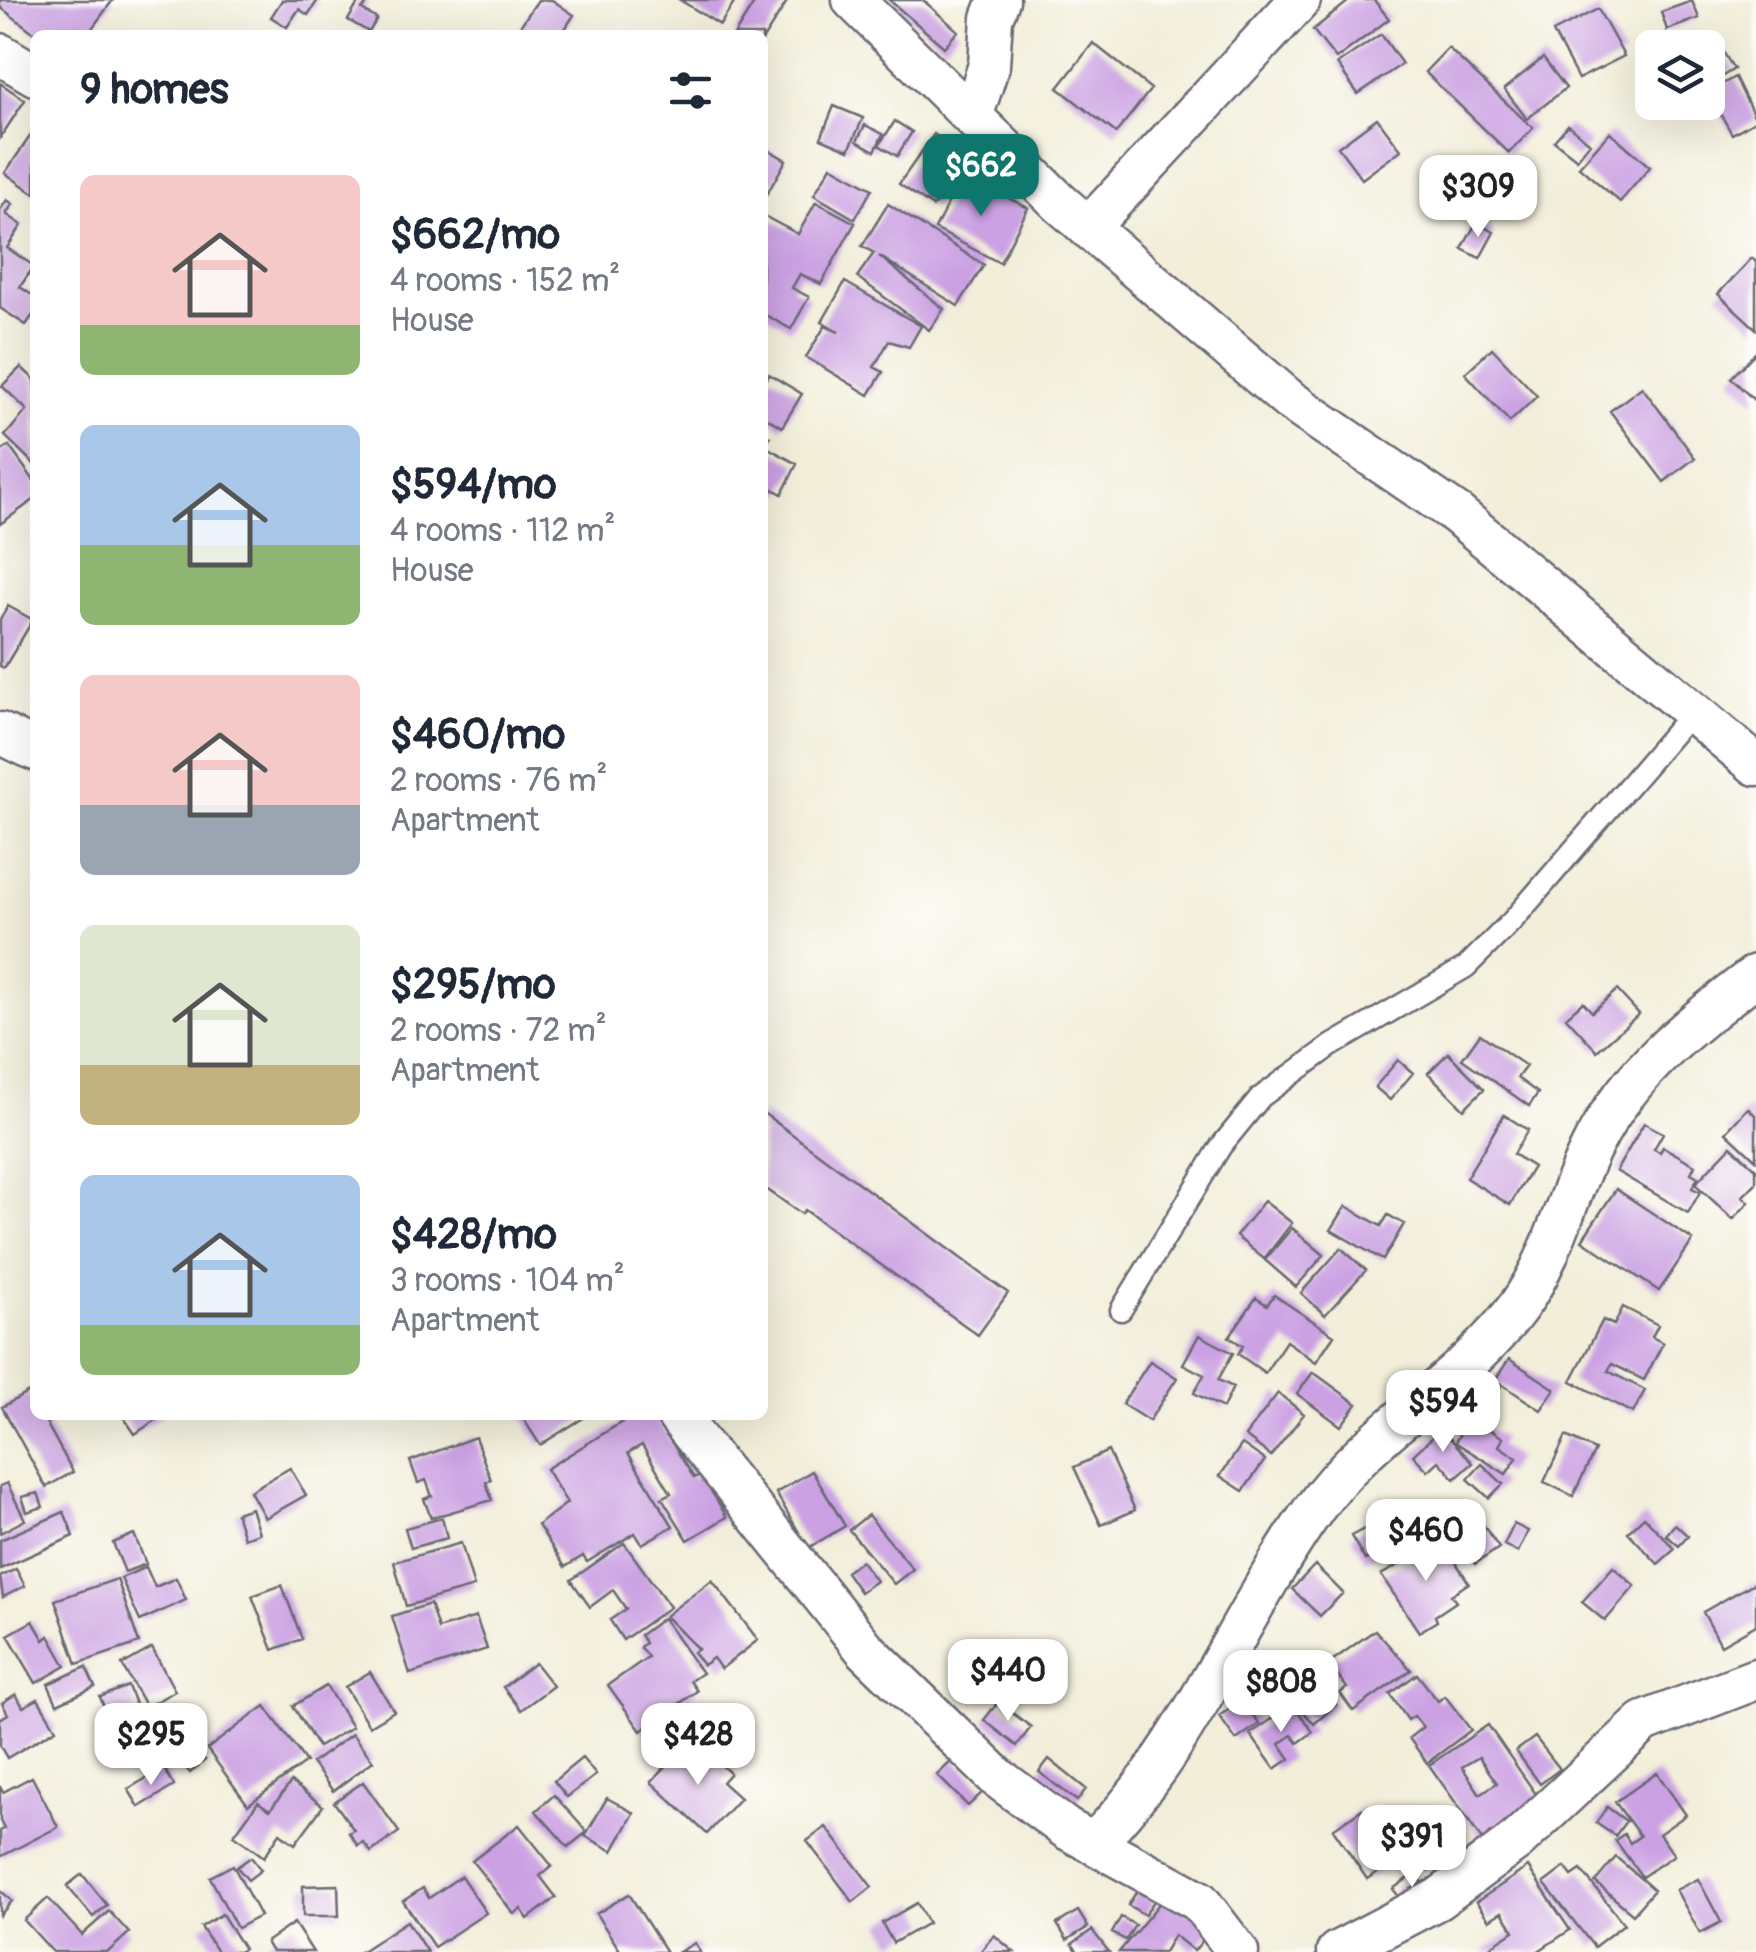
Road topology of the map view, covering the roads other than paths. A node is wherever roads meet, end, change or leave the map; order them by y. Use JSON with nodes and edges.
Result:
{"nodes":[{"id":1,"x":854,"y":0,"type":"edge"},
{"id":2,"x":999,"y":0,"type":"edge"},
{"id":3,"x":1300,"y":0,"type":"edge"},
{"id":4,"x":0,"y":54,"type":"edge"},
{"id":5,"x":30,"y":72,"type":"edge"},
{"id":6,"x":972,"y":117,"type":"junction"},
{"id":7,"x":1088,"y":228,"type":"junction"},
{"id":8,"x":1693,"y":711,"type":"junction"},
{"id":9,"x":0,"y":733,"type":"edge"},
{"id":10,"x":30,"y":748,"type":"edge"},
{"id":11,"x":1756,"y":765,"type":"edge"},
{"id":12,"x":1756,"y":975,"type":"edge"},
{"id":13,"x":1121,"y":1310,"type":"dead end"},
{"id":14,"x":681,"y":1420,"type":"edge"},
{"id":15,"x":1756,"y":1680,"type":"edge"},
{"id":16,"x":1094,"y":1844,"type":"junction"},
{"id":17,"x":1238,"y":1952,"type":"edge"},
{"id":18,"x":1337,"y":1952,"type":"edge"}],
"edges":[{"from":1,"to":6,"type":"street"},
{"from":2,"to":6,"type":"street"},
{"from":3,"to":7,"type":"street"},
{"from":4,"to":5,"type":"street"},
{"from":6,"to":7,"type":"street"},
{"from":7,"to":8,"type":"street"},
{"from":8,"to":11,"type":"street"},
{"from":8,"to":13,"type":"lane"},
{"from":9,"to":10,"type":"street"},
{"from":12,"to":16,"type":"street"},
{"from":14,"to":16,"type":"street"},
{"from":15,"to":18,"type":"street"},
{"from":16,"to":17,"type":"street"}]}
